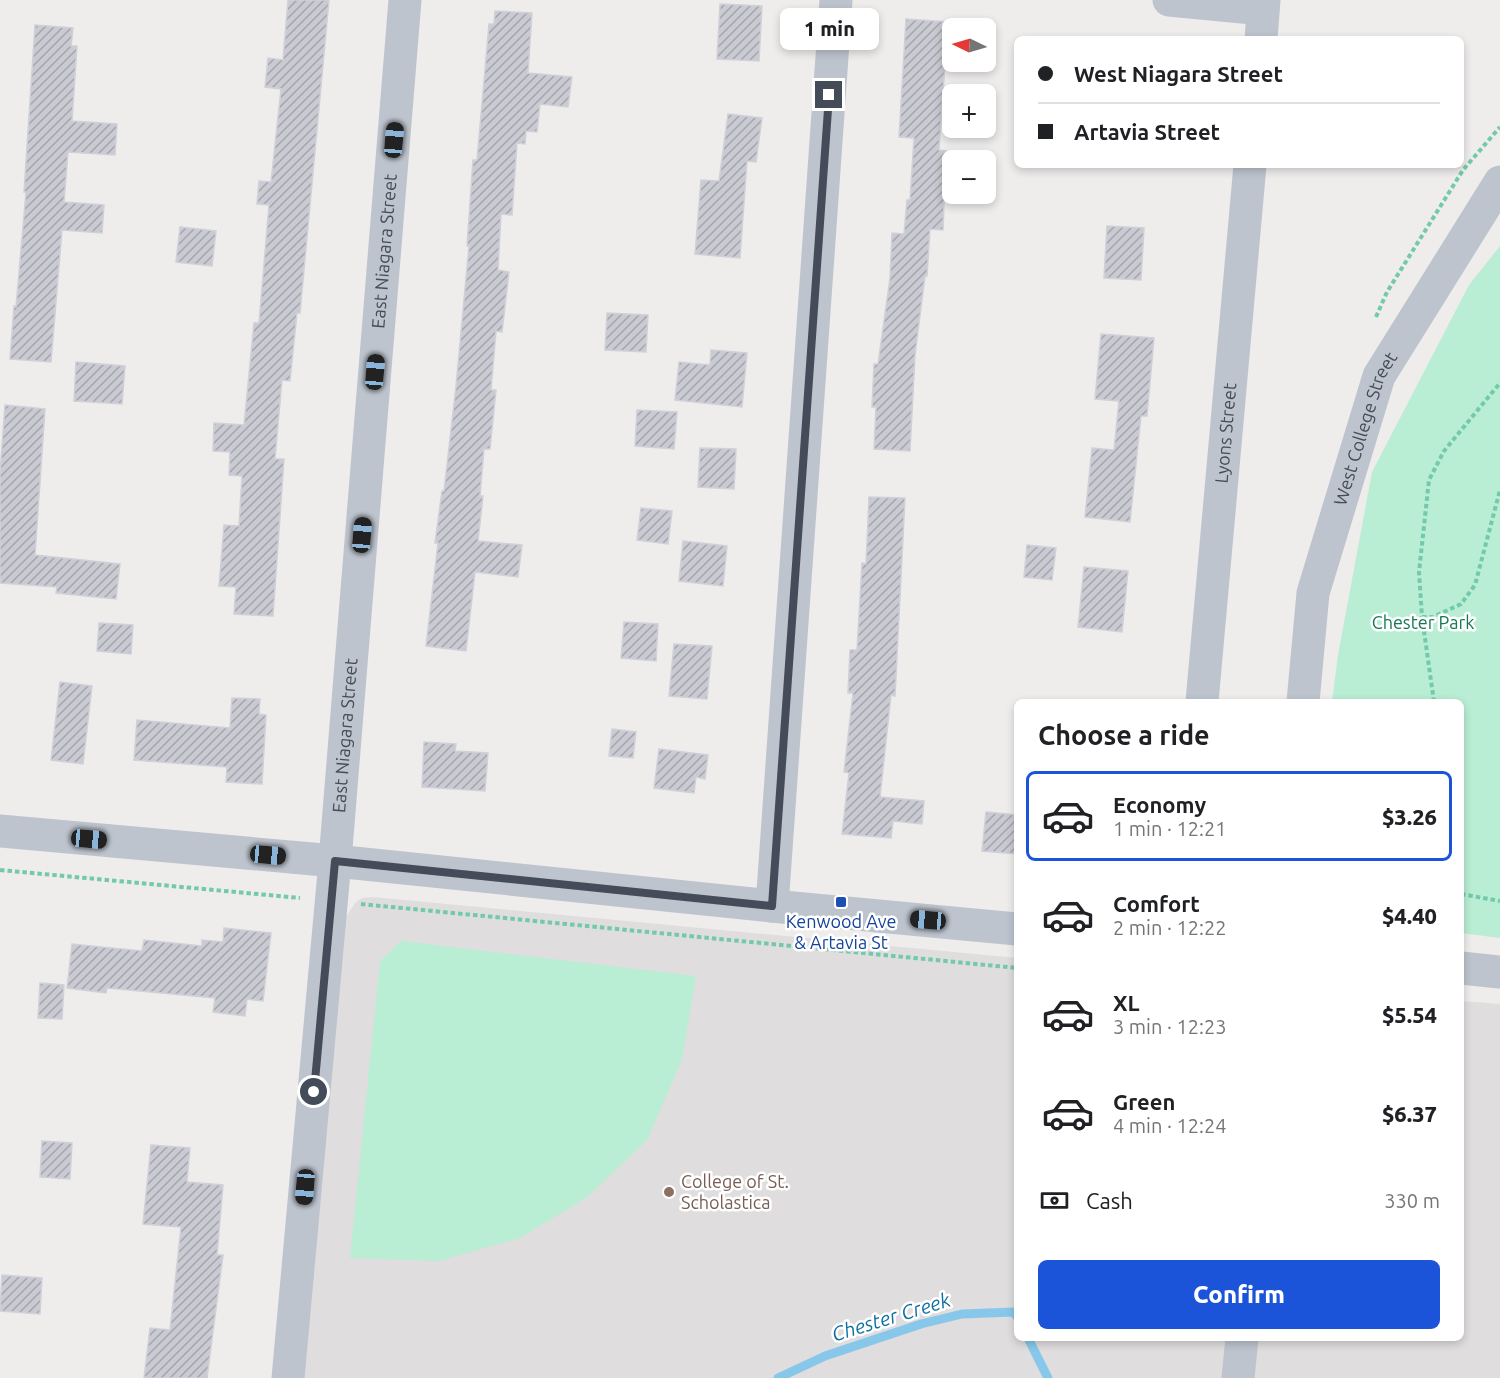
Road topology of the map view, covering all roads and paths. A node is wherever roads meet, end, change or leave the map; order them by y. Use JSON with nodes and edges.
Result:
{"nodes":[{"id":1,"x":405,"y":0,"type":"edge"},
{"id":2,"x":836,"y":0,"type":"edge"},
{"id":3,"x":1169,"y":0,"type":"edge"},
{"id":4,"x":1263,"y":16,"type":"edge"},
{"id":5,"x":1250,"y":168,"type":"edge"},
{"id":6,"x":1500,"y":182,"type":"edge"},
{"id":7,"x":1500,"y":383,"type":"edge"},
{"id":8,"x":1500,"y":490,"type":"edge"},
{"id":9,"x":1422,"y":617,"type":"junction"},
{"id":10,"x":1202,"y":699,"type":"edge"},
{"id":11,"x":1303,"y":699,"type":"edge"},
{"id":12,"x":1434,"y":699,"type":"edge"},
{"id":13,"x":0,"y":831,"type":"edge"},
{"id":14,"x":335,"y":861,"type":"junction"},
{"id":15,"x":0,"y":870,"type":"edge"},
{"id":16,"x":1464,"y":894,"type":"edge"},
{"id":17,"x":1500,"y":900,"type":"edge"},
{"id":18,"x":331,"y":901,"type":"junction"},
{"id":19,"x":772,"y":906,"type":"junction"},
{"id":20,"x":1014,"y":928,"type":"edge"},
{"id":21,"x":1014,"y":968,"type":"edge"},
{"id":22,"x":1464,"y":968,"type":"edge"},
{"id":23,"x":1500,"y":972,"type":"edge"},
{"id":24,"x":1242,"y":1341,"type":"edge"},
{"id":25,"x":288,"y":1378,"type":"edge"},
{"id":26,"x":1238,"y":1378,"type":"edge"}],
"edges":[{"from":1,"to":14,"type":"street","name":"East Niagara Street"},
{"from":2,"to":19,"type":"street"},
{"from":3,"to":4,"type":"street"},
{"from":5,"to":10,"type":"street","name":"Lyons Street"},
{"from":6,"to":11,"type":"street","name":"West College Street"},
{"from":7,"to":9,"type":"path"},
{"from":8,"to":9,"type":"path"},
{"from":9,"to":12,"type":"path"},
{"from":13,"to":14,"type":"street"},
{"from":14,"to":18,"type":"street","name":"East Niagara Street"},
{"from":14,"to":19,"type":"street"},
{"from":15,"to":18,"type":"path"},
{"from":16,"to":17,"type":"path"},
{"from":18,"to":21,"type":"path"},
{"from":18,"to":25,"type":"street","name":"East Niagara Street"},
{"from":19,"to":20,"type":"street"},
{"from":22,"to":23,"type":"street"},
{"from":24,"to":26,"type":"street"}]}
